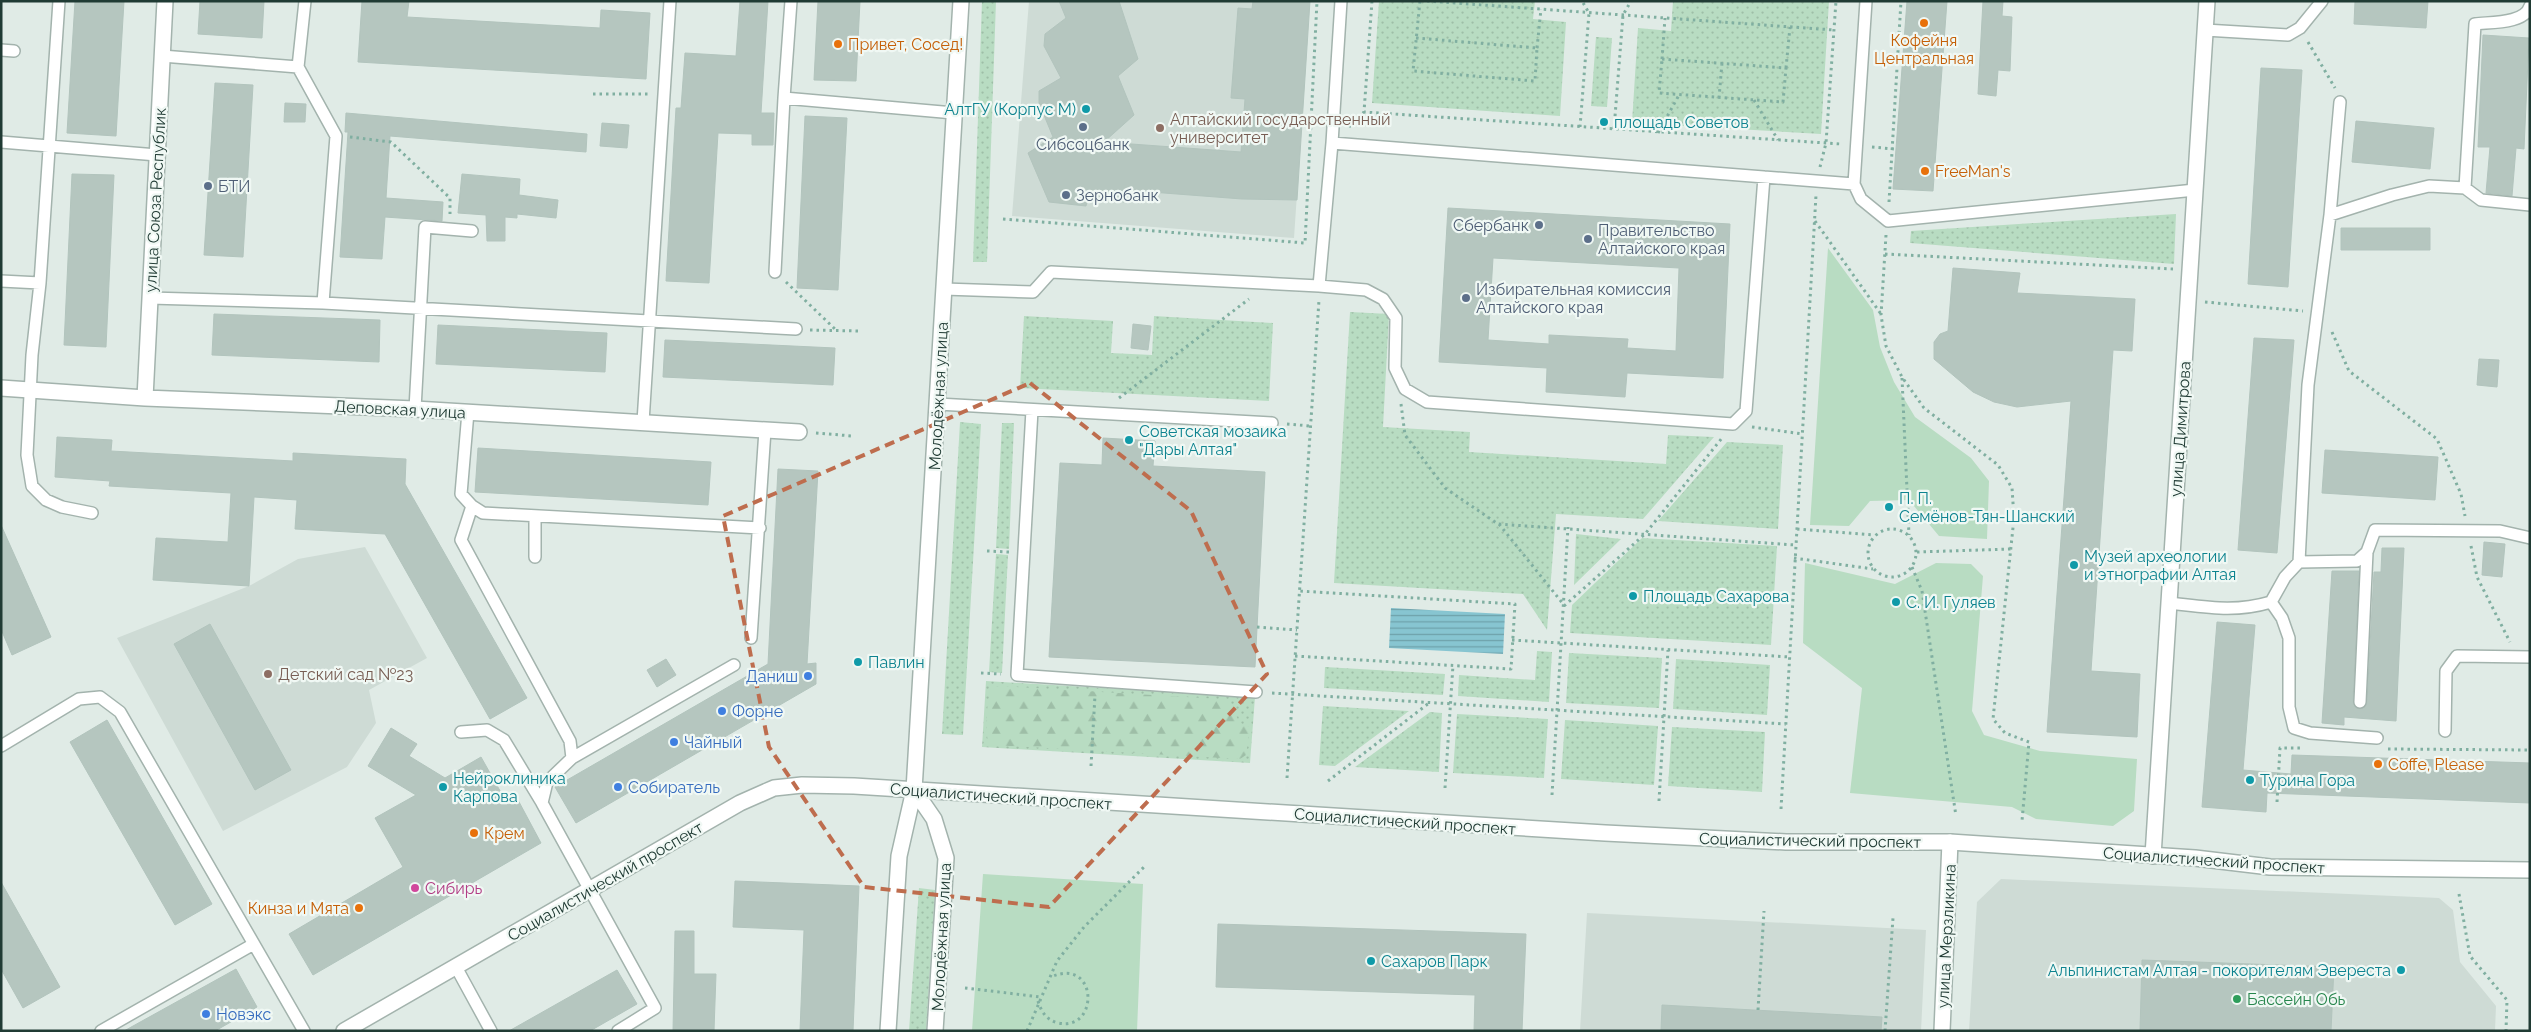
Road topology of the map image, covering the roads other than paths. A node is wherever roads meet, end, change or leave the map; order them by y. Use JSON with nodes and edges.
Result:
{"nodes":[{"id":1,"x":59,"y":1,"type":"edge"},
{"id":2,"x":165,"y":1,"type":"edge"},
{"id":3,"x":305,"y":1,"type":"edge"},
{"id":4,"x":670,"y":1,"type":"edge"},
{"id":5,"x":791,"y":1,"type":"edge"},
{"id":6,"x":960,"y":1,"type":"edge"},
{"id":7,"x":1341,"y":1,"type":"edge"},
{"id":8,"x":1866,"y":1,"type":"edge"},
{"id":9,"x":2207,"y":1,"type":"edge"},
{"id":10,"x":2322,"y":1,"type":"edge"},
{"id":11,"x":2530,"y":6,"type":"edge"},
{"id":12,"x":2205,"y":30,"type":"junction"},
{"id":13,"x":1,"y":50,"type":"edge"},
{"id":14,"x":14,"y":51,"type":"dead end"},
{"id":15,"x":162,"y":56,"type":"junction"},
{"id":16,"x":298,"y":66,"type":"junction"},
{"id":17,"x":784,"y":98,"type":"junction"},
{"id":18,"x":2340,"y":102,"type":"road end"},
{"id":19,"x":954,"y":113,"type":"junction"},
{"id":20,"x":1,"y":142,"type":"edge"},
{"id":21,"x":1332,"y":143,"type":"junction"},
{"id":22,"x":49,"y":146,"type":"junction"},
{"id":23,"x":157,"y":155,"type":"junction"},
{"id":24,"x":1764,"y":177,"type":"junction"},
{"id":25,"x":1854,"y":184,"type":"junction"},
{"id":26,"x":2465,"y":188,"type":"junction"},
{"id":27,"x":2195,"y":190,"type":"junction"},
{"id":28,"x":2530,"y":205,"type":"edge"},
{"id":29,"x":2330,"y":215,"type":"junction"},
{"id":30,"x":472,"y":231,"type":"dead end"},
{"id":31,"x":775,"y":272,"type":"road end"},
{"id":32,"x":1,"y":281,"type":"edge"},
{"id":33,"x":40,"y":283,"type":"junction"},
{"id":34,"x":1319,"y":286,"type":"junction"},
{"id":35,"x":944,"y":289,"type":"junction"},
{"id":36,"x":150,"y":298,"type":"junction"},
{"id":37,"x":323,"y":303,"type":"junction"},
{"id":38,"x":420,"y":308,"type":"junction"},
{"id":39,"x":648,"y":322,"type":"junction"},
{"id":40,"x":796,"y":329,"type":"road end"},
{"id":41,"x":1,"y":388,"type":"edge"},
{"id":42,"x":30,"y":390,"type":"junction"},
{"id":43,"x":145,"y":398,"type":"junction"},
{"id":44,"x":938,"y":404,"type":"junction"},
{"id":45,"x":415,"y":409,"type":"junction"},
{"id":46,"x":1032,"y":410,"type":"junction"},
{"id":47,"x":468,"y":412,"type":"junction"},
{"id":48,"x":643,"y":422,"type":"junction"},
{"id":49,"x":1272,"y":423,"type":"road end"},
{"id":50,"x":765,"y":430,"type":"junction"},
{"id":51,"x":799,"y":432,"type":"road end"},
{"id":52,"x":472,"y":506,"type":"junction"},
{"id":53,"x":92,"y":513,"type":"dead end"},
{"id":54,"x":535,"y":516,"type":"junction"},
{"id":55,"x":760,"y":528,"type":"junction"},
{"id":56,"x":2530,"y":538,"type":"edge"},
{"id":57,"x":2368,"y":552,"type":"junction"},
{"id":58,"x":536,"y":557,"type":"dead end"},
{"id":59,"x":2299,"y":562,"type":"junction"},
{"id":60,"x":2270,"y":602,"type":"junction"},
{"id":61,"x":2169,"y":603,"type":"junction"},
{"id":62,"x":751,"y":638,"type":"dead end"},
{"id":63,"x":2530,"y":657,"type":"edge"},
{"id":64,"x":734,"y":665,"type":"dead end"},
{"id":65,"x":1256,"y":692,"type":"road end"},
{"id":66,"x":2360,"y":702,"type":"dead end"},
{"id":67,"x":2446,"y":731,"type":"dead end"},
{"id":68,"x":462,"y":732,"type":"dead end"},
{"id":69,"x":2377,"y":738,"type":"dead end"},
{"id":70,"x":1,"y":746,"type":"edge"},
{"id":71,"x":572,"y":758,"type":"junction"},
{"id":72,"x":914,"y":790,"type":"junction"},
{"id":73,"x":542,"y":803,"type":"junction"},
{"id":74,"x":1950,"y":842,"type":"junction"},
{"id":75,"x":2153,"y":856,"type":"junction"},
{"id":76,"x":2530,"y":870,"type":"edge"},
{"id":77,"x":589,"y":890,"type":"junction"},
{"id":78,"x":252,"y":945,"type":"junction"},
{"id":79,"x":456,"y":967,"type":"junction"},
{"id":80,"x":101,"y":1031,"type":"edge"},
{"id":81,"x":304,"y":1031,"type":"edge"},
{"id":82,"x":344,"y":1031,"type":"edge"},
{"id":83,"x":491,"y":1031,"type":"edge"},
{"id":84,"x":618,"y":1031,"type":"edge"},
{"id":85,"x":888,"y":1031,"type":"edge"},
{"id":86,"x":936,"y":1031,"type":"edge"},
{"id":87,"x":1942,"y":1031,"type":"edge"}],
"edges":[{"from":1,"to":22,"type":"lane"},
{"from":2,"to":15,"type":"street","name":"улица Союза Республик"},
{"from":3,"to":16,"type":"lane"},
{"from":4,"to":39,"type":"lane"},
{"from":5,"to":17,"type":"lane"},
{"from":6,"to":19,"type":"street","name":"Молодёжная улица"},
{"from":7,"to":21,"type":"lane"},
{"from":8,"to":25,"type":"lane"},
{"from":9,"to":12,"type":"street","name":"улица Димитрова"},
{"from":10,"to":12,"type":"lane"},
{"from":11,"to":26,"type":"lane"},
{"from":12,"to":27,"type":"street","name":"улица Димитрова"},
{"from":13,"to":14,"type":"lane"},
{"from":15,"to":16,"type":"lane"},
{"from":15,"to":23,"type":"street","name":"улица Союза Республик"},
{"from":16,"to":37,"type":"lane"},
{"from":17,"to":19,"type":"lane"},
{"from":17,"to":31,"type":"lane"},
{"from":18,"to":29,"type":"lane"},
{"from":19,"to":35,"type":"street","name":"Молодёжная улица"},
{"from":20,"to":22,"type":"lane"},
{"from":21,"to":24,"type":"lane"},
{"from":21,"to":34,"type":"lane"},
{"from":22,"to":23,"type":"lane"},
{"from":22,"to":33,"type":"lane"},
{"from":23,"to":36,"type":"street","name":"улица Союза Республик"},
{"from":24,"to":25,"type":"lane"},
{"from":24,"to":34,"type":"lane"},
{"from":25,"to":27,"type":"lane"},
{"from":26,"to":28,"type":"lane"},
{"from":26,"to":29,"type":"lane"},
{"from":27,"to":61,"type":"street","name":"улица Димитрова"},
{"from":29,"to":59,"type":"lane"},
{"from":30,"to":38,"type":"lane"},
{"from":32,"to":33,"type":"lane"},
{"from":33,"to":42,"type":"lane"},
{"from":34,"to":35,"type":"lane"},
{"from":35,"to":44,"type":"street","name":"Молодёжная улица"},
{"from":36,"to":37,"type":"lane"},
{"from":36,"to":43,"type":"street","name":"улица Союза Республик"},
{"from":37,"to":38,"type":"lane"},
{"from":38,"to":39,"type":"lane"},
{"from":38,"to":45,"type":"lane"},
{"from":39,"to":40,"type":"lane"},
{"from":39,"to":48,"type":"lane"},
{"from":41,"to":42,"type":"street","name":"Деповская улица"},
{"from":42,"to":43,"type":"street","name":"Деповская улица"},
{"from":42,"to":53,"type":"lane"},
{"from":43,"to":45,"type":"street","name":"Деповская улица"},
{"from":44,"to":46,"type":"lane"},
{"from":44,"to":72,"type":"street","name":"Молодёжная улица"},
{"from":45,"to":47,"type":"street","name":"Деповская улица"},
{"from":46,"to":49,"type":"lane"},
{"from":46,"to":65,"type":"lane"},
{"from":47,"to":48,"type":"street","name":"Деповская улица"},
{"from":47,"to":52,"type":"lane"},
{"from":48,"to":50,"type":"street","name":"Деповская улица"},
{"from":50,"to":51,"type":"street","name":"Деповская улица"},
{"from":50,"to":55,"type":"lane"},
{"from":52,"to":54,"type":"lane"},
{"from":52,"to":71,"type":"lane"},
{"from":54,"to":55,"type":"lane"},
{"from":54,"to":58,"type":"lane"},
{"from":55,"to":62,"type":"lane"},
{"from":56,"to":57,"type":"lane"},
{"from":57,"to":59,"type":"lane"},
{"from":57,"to":66,"type":"lane"},
{"from":59,"to":60,"type":"lane"},
{"from":60,"to":61,"type":"lane"},
{"from":60,"to":69,"type":"lane"},
{"from":61,"to":75,"type":"street","name":"улица Димитрова"},
{"from":63,"to":67,"type":"lane"},
{"from":64,"to":71,"type":"lane"},
{"from":68,"to":73,"type":"lane"},
{"from":70,"to":78,"type":"lane"},
{"from":71,"to":73,"type":"lane"},
{"from":72,"to":74,"type":"street","name":"Социалистический проспект"},
{"from":72,"to":77,"type":"street","name":"Социалистический проспект"},
{"from":72,"to":85,"type":"street","name":"Молодёжная улица"},
{"from":72,"to":86,"type":"street","name":"Молодёжная улица"},
{"from":73,"to":77,"type":"lane"},
{"from":74,"to":75,"type":"street","name":"Социалистический проспект"},
{"from":74,"to":87,"type":"street","name":"улица Мерзликина"},
{"from":75,"to":76,"type":"street","name":"Социалистический проспект"},
{"from":77,"to":79,"type":"street","name":"Социалистический проспект"},
{"from":77,"to":84,"type":"lane"},
{"from":78,"to":80,"type":"lane"},
{"from":78,"to":81,"type":"lane"},
{"from":79,"to":82,"type":"street","name":"Социалистический проспект"},
{"from":79,"to":83,"type":"lane"}]}
